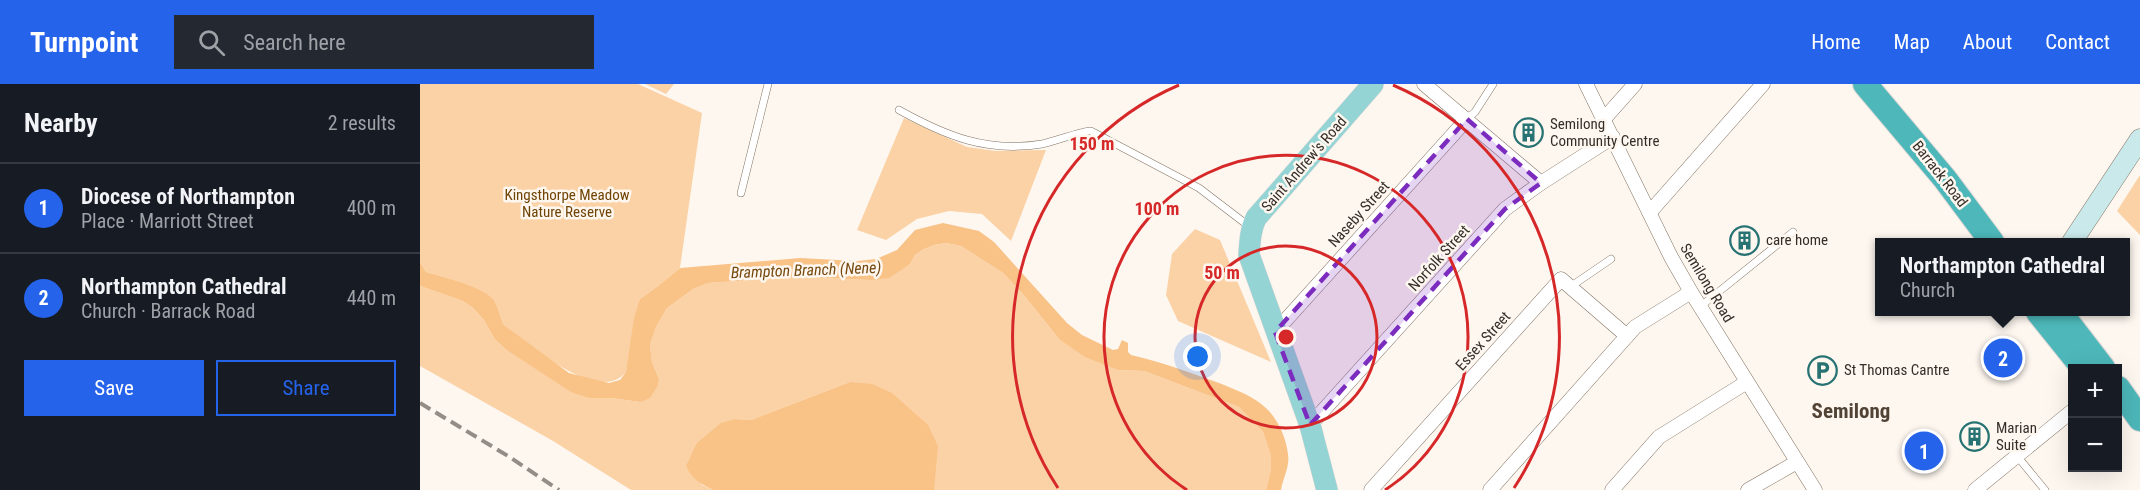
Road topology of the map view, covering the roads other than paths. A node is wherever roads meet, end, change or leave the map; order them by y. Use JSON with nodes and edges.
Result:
{"nodes":[{"id":1,"x":768,"y":84,"type":"edge"},
{"id":2,"x":1373,"y":84,"type":"edge"},
{"id":3,"x":1424,"y":84,"type":"edge"},
{"id":4,"x":1493,"y":84,"type":"edge"},
{"id":5,"x":1586,"y":84,"type":"edge"},
{"id":6,"x":1635,"y":84,"type":"edge"},
{"id":7,"x":1763,"y":84,"type":"edge"},
{"id":8,"x":1878,"y":91,"type":"edge"},
{"id":9,"x":900,"y":110,"type":"dead end"},
{"id":10,"x":1604,"y":118,"type":"junction"},
{"id":11,"x":1467,"y":119,"type":"junction"},
{"id":12,"x":1613,"y":137,"type":"junction"},
{"id":13,"x":2140,"y":138,"type":"edge"},
{"id":14,"x":1541,"y":183,"type":"junction"},
{"id":15,"x":741,"y":193,"type":"dead end"},
{"id":16,"x":1650,"y":212,"type":"junction"},
{"id":17,"x":1252,"y":228,"type":"junction"},
{"id":18,"x":1793,"y":232,"type":"dead end"},
{"id":19,"x":1988,"y":238,"type":"edge"},
{"id":20,"x":2005,"y":238,"type":"edge"},
{"id":21,"x":2075,"y":238,"type":"edge"},
{"id":22,"x":1611,"y":259,"type":"dead end"},
{"id":23,"x":1570,"y":287,"type":"junction"},
{"id":24,"x":1691,"y":292,"type":"junction"},
{"id":25,"x":1701,"y":306,"type":"junction"},
{"id":26,"x":2041,"y":316,"type":"edge"},
{"id":27,"x":2051,"y":316,"type":"edge"},
{"id":28,"x":2063,"y":316,"type":"edge"},
{"id":29,"x":1275,"y":332,"type":"junction"},
{"id":30,"x":1627,"y":336,"type":"junction"},
{"id":31,"x":2076,"y":360,"type":"edge"},
{"id":32,"x":2099,"y":364,"type":"edge"},
{"id":33,"x":1747,"y":382,"type":"junction"},
{"id":34,"x":2122,"y":394,"type":"edge"},
{"id":35,"x":2068,"y":415,"type":"edge"},
{"id":36,"x":2122,"y":415,"type":"edge"},
{"id":37,"x":2140,"y":419,"type":"edge"},
{"id":38,"x":1310,"y":425,"type":"junction"},
{"id":39,"x":2140,"y":440,"type":"edge"},
{"id":40,"x":2017,"y":456,"type":"junction"},
{"id":41,"x":1797,"y":462,"type":"junction"},
{"id":42,"x":1327,"y":490,"type":"edge"},
{"id":43,"x":1371,"y":490,"type":"edge"},
{"id":44,"x":1490,"y":490,"type":"edge"},
{"id":45,"x":1612,"y":490,"type":"edge"},
{"id":46,"x":1748,"y":490,"type":"edge"},
{"id":47,"x":1815,"y":490,"type":"edge"},
{"id":48,"x":1975,"y":490,"type":"edge"},
{"id":49,"x":2045,"y":490,"type":"edge"}],
"edges":[{"from":1,"to":15,"type":"lane"},
{"from":2,"to":17,"type":"main road","name":"Saint Andrew's Road"},
{"from":3,"to":11,"type":"street"},
{"from":4,"to":11,"type":"lane"},
{"from":5,"to":10,"type":"street","name":"Semilong Road"},
{"from":6,"to":10,"type":"street"},
{"from":7,"to":16,"type":"street"},
{"from":8,"to":19,"type":"highway","name":"Barrack Road"},
{"from":8,"to":20,"type":"highway","name":"Barrack Road"},
{"from":9,"to":17,"type":"lane"},
{"from":10,"to":12,"type":"street","name":"Semilong Road"},
{"from":11,"to":14,"type":"street"},
{"from":11,"to":29,"type":"street","name":"Naseby Street"},
{"from":12,"to":14,"type":"street","name":"Norfolk Street"},
{"from":12,"to":16,"type":"street","name":"Semilong Road"},
{"from":13,"to":21,"type":"street"},
{"from":14,"to":38,"type":"street","name":"Norfolk Street"},
{"from":16,"to":24,"type":"street","name":"Semilong Road"},
{"from":17,"to":29,"type":"main road"},
{"from":18,"to":25,"type":"lane"},
{"from":22,"to":23,"type":"lane"},
{"from":23,"to":30,"type":"street"},
{"from":23,"to":43,"type":"street","name":"Essex Street"},
{"from":24,"to":25,"type":"street","name":"Semilong Road"},
{"from":24,"to":30,"type":"street"},
{"from":25,"to":33,"type":"street","name":"Semilong Road"},
{"from":26,"to":31,"type":"highway"},
{"from":27,"to":31,"type":"highway"},
{"from":28,"to":32,"type":"highway"},
{"from":29,"to":38,"type":"main road"},
{"from":30,"to":44,"type":"street"},
{"from":33,"to":41,"type":"street","name":"Semilong Road"},
{"from":33,"to":45,"type":"street"},
{"from":34,"to":37,"type":"highway"},
{"from":35,"to":40,"type":"street"},
{"from":36,"to":39,"type":"highway"},
{"from":38,"to":42,"type":"main road"},
{"from":40,"to":48,"type":"street"},
{"from":40,"to":49,"type":"lane"},
{"from":41,"to":46,"type":"street"},
{"from":41,"to":47,"type":"street","name":"Semilong Road"}]}
